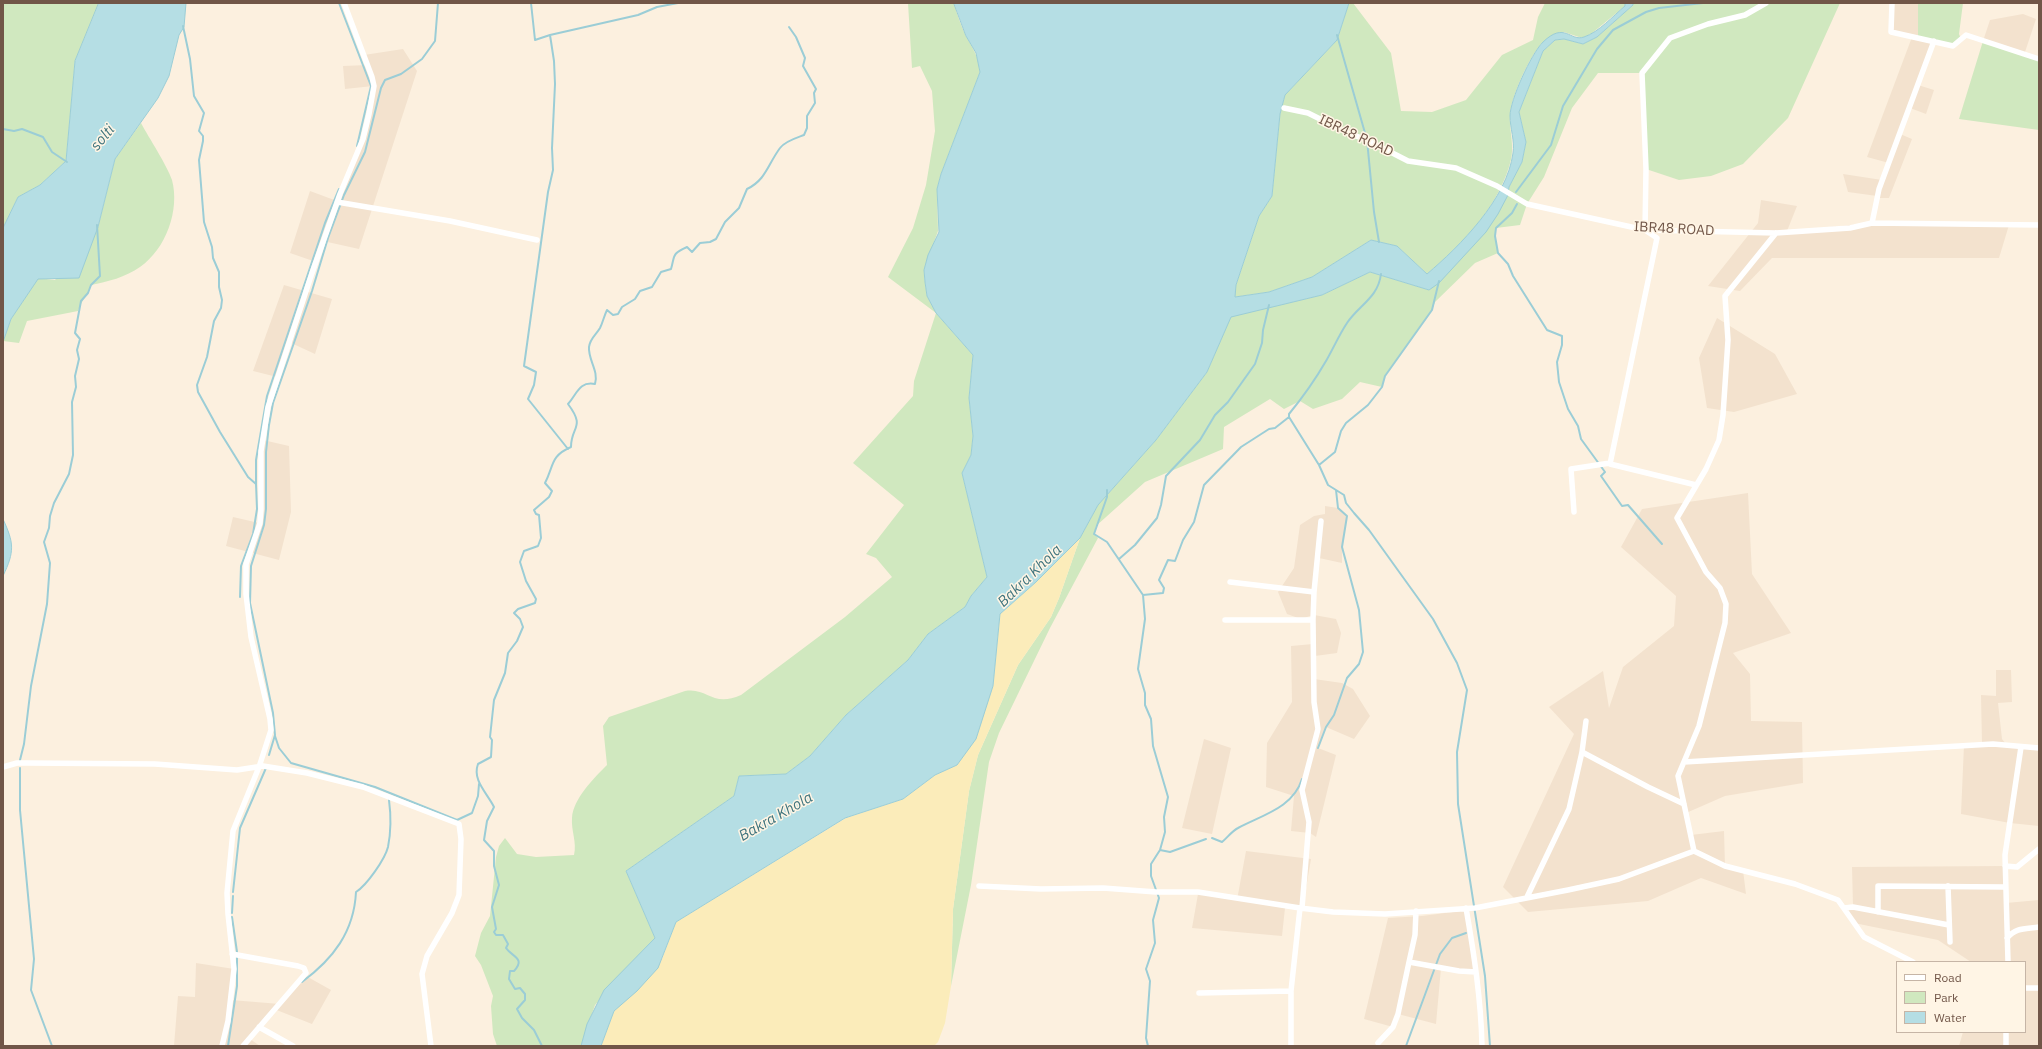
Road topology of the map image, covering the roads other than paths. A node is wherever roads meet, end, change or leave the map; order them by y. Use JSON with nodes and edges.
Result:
{"nodes":[{"id":1,"x":344,"y":3,"type":"edge"},
{"id":2,"x":1766,"y":3,"type":"edge"},
{"id":3,"x":1892,"y":3,"type":"edge"},
{"id":4,"x":1934,"y":42,"type":"junction"},
{"id":5,"x":2039,"y":59,"type":"edge"},
{"id":6,"x":1284,"y":108,"type":"dead end"},
{"id":7,"x":337,"y":202,"type":"junction"},
{"id":8,"x":1872,"y":223,"type":"junction"},
{"id":9,"x":2039,"y":225,"type":"edge"},
{"id":10,"x":1645,"y":230,"type":"junction"},
{"id":11,"x":1776,"y":233,"type":"junction"},
{"id":12,"x":537,"y":240,"type":"dead end"},
{"id":13,"x":1610,"y":463,"type":"junction"},
{"id":14,"x":1696,"y":485,"type":"junction"},
{"id":15,"x":1574,"y":512,"type":"dead end"},
{"id":16,"x":1322,"y":521,"type":"dead end"},
{"id":17,"x":1230,"y":582,"type":"dead end"},
{"id":18,"x":1314,"y":592,"type":"junction"},
{"id":19,"x":1225,"y":620,"type":"dead end"},
{"id":20,"x":1313,"y":620,"type":"junction"},
{"id":21,"x":1586,"y":721,"type":"dead end"},
{"id":22,"x":2021,"y":747,"type":"junction"},
{"id":23,"x":2039,"y":748,"type":"edge"},
{"id":24,"x":1582,"y":752,"type":"junction"},
{"id":25,"x":1684,"y":762,"type":"junction"},
{"id":26,"x":3,"y":767,"type":"edge"},
{"id":27,"x":259,"y":767,"type":"junction"},
{"id":28,"x":1684,"y":804,"type":"junction"},
{"id":29,"x":1694,"y":850,"type":"junction"},
{"id":30,"x":2039,"y":850,"type":"edge"},
{"id":31,"x":2005,"y":866,"type":"junction"},
{"id":32,"x":979,"y":886,"type":"dead end"},
{"id":33,"x":1948,"y":886,"type":"junction"},
{"id":34,"x":2006,"y":887,"type":"junction"},
{"id":35,"x":1527,"y":897,"type":"junction"},
{"id":36,"x":1301,"y":908,"type":"junction"},
{"id":37,"x":1466,"y":908,"type":"junction"},
{"id":38,"x":1844,"y":908,"type":"junction"},
{"id":39,"x":1416,"y":911,"type":"junction"},
{"id":40,"x":1878,"y":912,"type":"junction"},
{"id":41,"x":1949,"y":925,"type":"junction"},
{"id":42,"x":2039,"y":927,"type":"edge"},
{"id":43,"x":2007,"y":938,"type":"junction"},
{"id":44,"x":1950,"y":942,"type":"dead end"},
{"id":45,"x":232,"y":954,"type":"junction"},
{"id":46,"x":1911,"y":961,"type":"edge"},
{"id":47,"x":2008,"y":961,"type":"edge"},
{"id":48,"x":1408,"y":962,"type":"junction"},
{"id":49,"x":1476,"y":972,"type":"junction"},
{"id":50,"x":2026,"y":988,"type":"edge"},
{"id":51,"x":2039,"y":988,"type":"edge"},
{"id":52,"x":1290,"y":992,"type":"junction"},
{"id":53,"x":1199,"y":993,"type":"dead end"},
{"id":54,"x":259,"y":1027,"type":"junction"},
{"id":55,"x":2006,"y":1033,"type":"edge"},
{"id":56,"x":1378,"y":1043,"type":"dead end"},
{"id":57,"x":222,"y":1046,"type":"edge"},
{"id":58,"x":243,"y":1046,"type":"edge"},
{"id":59,"x":293,"y":1046,"type":"edge"},
{"id":60,"x":431,"y":1046,"type":"edge"},
{"id":61,"x":1291,"y":1046,"type":"edge"},
{"id":62,"x":1482,"y":1046,"type":"edge"},
{"id":63,"x":2006,"y":1046,"type":"edge"}],
"edges":[{"from":1,"to":7,"type":"street"},
{"from":2,"to":10,"type":"street"},
{"from":3,"to":4,"type":"street"},
{"from":4,"to":5,"type":"street"},
{"from":4,"to":8,"type":"street"},
{"from":6,"to":10,"type":"street","name":"IBR48 ROAD"},
{"from":7,"to":12,"type":"street"},
{"from":7,"to":27,"type":"street"},
{"from":8,"to":9,"type":"street","name":"IBR48 ROAD"},
{"from":8,"to":11,"type":"street","name":"IBR48 ROAD"},
{"from":10,"to":11,"type":"street","name":"IBR48 ROAD"},
{"from":10,"to":13,"type":"street"},
{"from":11,"to":14,"type":"street"},
{"from":13,"to":14,"type":"street"},
{"from":13,"to":15,"type":"street"},
{"from":14,"to":25,"type":"street"},
{"from":16,"to":18,"type":"street"},
{"from":17,"to":18,"type":"street"},
{"from":18,"to":20,"type":"street"},
{"from":19,"to":20,"type":"street"},
{"from":20,"to":36,"type":"street"},
{"from":21,"to":24,"type":"street"},
{"from":22,"to":23,"type":"street"},
{"from":22,"to":25,"type":"street"},
{"from":22,"to":31,"type":"street"},
{"from":24,"to":28,"type":"street"},
{"from":24,"to":35,"type":"street"},
{"from":25,"to":28,"type":"street"},
{"from":26,"to":27,"type":"street"},
{"from":27,"to":45,"type":"street"},
{"from":27,"to":60,"type":"street"},
{"from":28,"to":29,"type":"street"},
{"from":29,"to":35,"type":"street"},
{"from":29,"to":38,"type":"street"},
{"from":30,"to":31,"type":"street"},
{"from":31,"to":34,"type":"street"},
{"from":32,"to":36,"type":"street"},
{"from":33,"to":34,"type":"street"},
{"from":33,"to":40,"type":"street"},
{"from":33,"to":41,"type":"street"},
{"from":34,"to":43,"type":"street"},
{"from":35,"to":37,"type":"street"},
{"from":36,"to":39,"type":"street"},
{"from":36,"to":52,"type":"street"},
{"from":37,"to":39,"type":"street"},
{"from":37,"to":49,"type":"street"},
{"from":38,"to":40,"type":"street"},
{"from":38,"to":46,"type":"street"},
{"from":39,"to":48,"type":"street"},
{"from":40,"to":41,"type":"street"},
{"from":41,"to":44,"type":"street"},
{"from":42,"to":43,"type":"street"},
{"from":43,"to":47,"type":"street"},
{"from":45,"to":54,"type":"street"},
{"from":45,"to":57,"type":"street"},
{"from":48,"to":49,"type":"street"},
{"from":48,"to":56,"type":"street"},
{"from":49,"to":62,"type":"street"},
{"from":50,"to":51,"type":"street"},
{"from":52,"to":53,"type":"street"},
{"from":52,"to":61,"type":"street"},
{"from":54,"to":58,"type":"street"},
{"from":54,"to":59,"type":"street"},
{"from":55,"to":63,"type":"street"}]}
